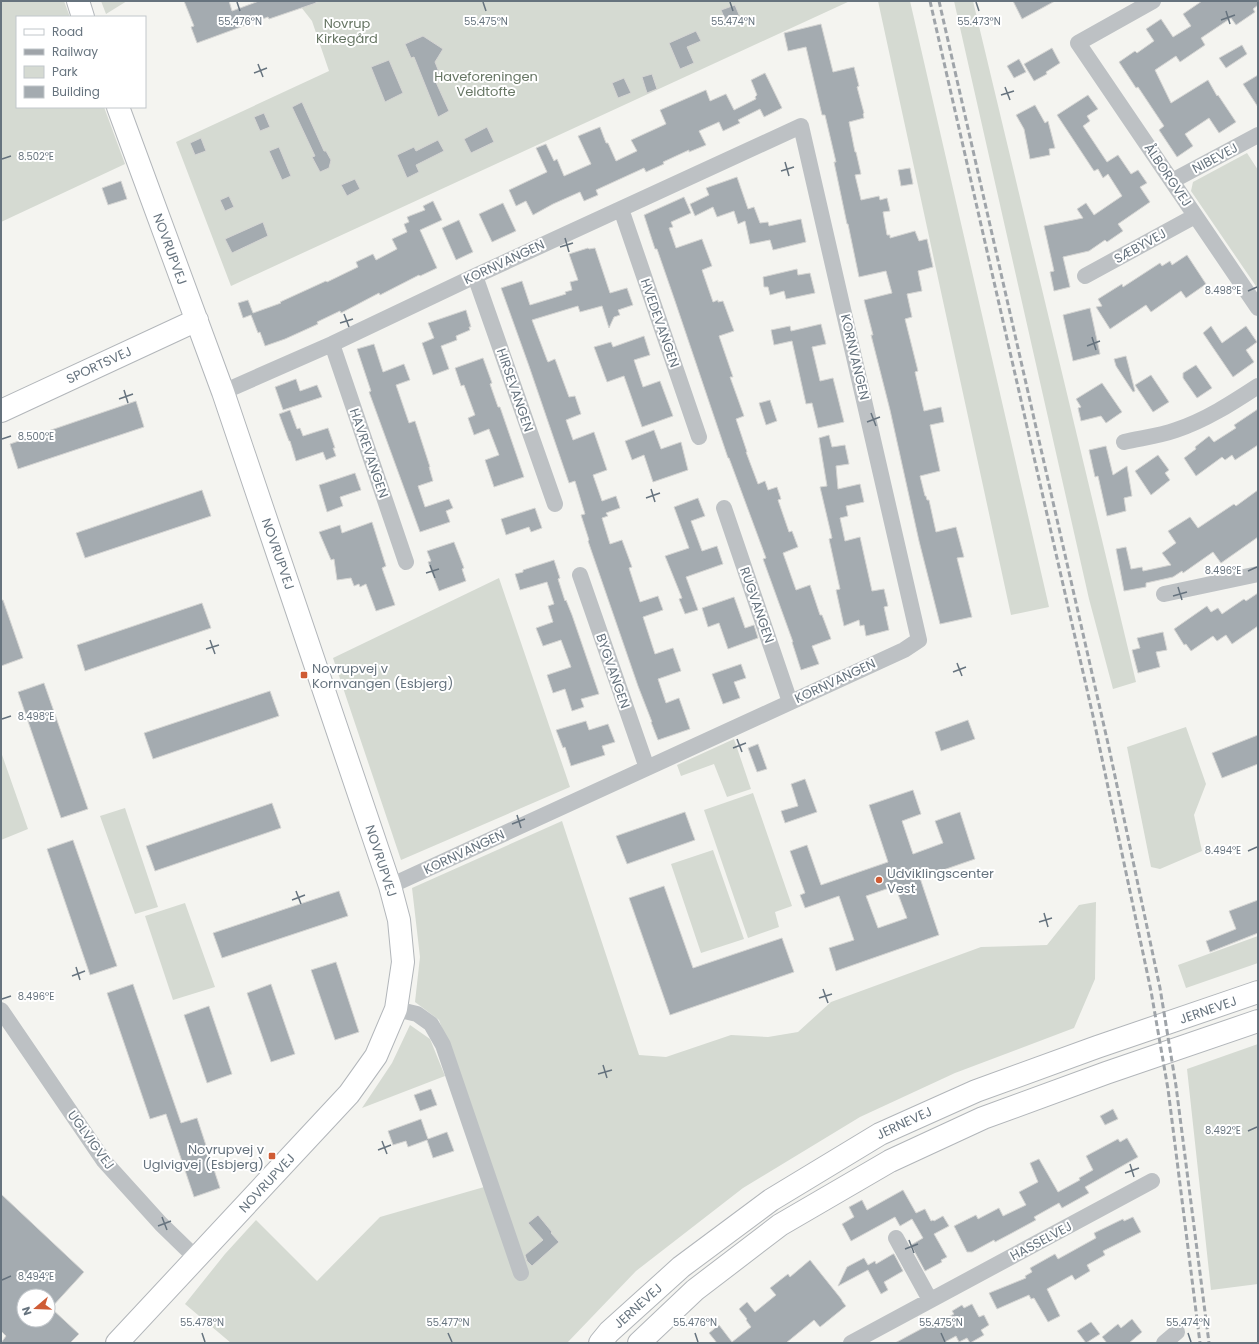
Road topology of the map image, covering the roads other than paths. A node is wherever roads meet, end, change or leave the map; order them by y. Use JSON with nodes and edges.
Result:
{"nodes":[{"id":1,"x":78,"y":1,"type":"edge"},
{"id":2,"x":1153,"y":1,"type":"edge"},
{"id":3,"x":83,"y":16,"type":"edge"},
{"id":4,"x":118,"y":108,"type":"edge"},
{"id":5,"x":1258,"y":135,"type":"edge"},
{"id":6,"x":1172,"y":182,"type":"junction"},
{"id":7,"x":621,"y":209,"type":"junction"},
{"id":8,"x":1195,"y":216,"type":"junction"},
{"id":9,"x":475,"y":276,"type":"junction"},
{"id":10,"x":1085,"y":276,"type":"dead end"},
{"id":11,"x":1258,"y":308,"type":"edge"},
{"id":12,"x":197,"y":320,"type":"junction"},
{"id":13,"x":332,"y":344,"type":"junction"},
{"id":14,"x":1258,"y":386,"type":"edge"},
{"id":15,"x":223,"y":392,"type":"junction"},
{"id":16,"x":1,"y":411,"type":"edge"},
{"id":17,"x":699,"y":437,"type":"dead end"},
{"id":18,"x":1124,"y":442,"type":"dead end"},
{"id":19,"x":555,"y":504,"type":"dead end"},
{"id":20,"x":724,"y":508,"type":"dead end"},
{"id":21,"x":406,"y":562,"type":"dead end"},
{"id":22,"x":1258,"y":574,"type":"edge"},
{"id":23,"x":580,"y":575,"type":"dead end"},
{"id":24,"x":1164,"y":594,"type":"dead end"},
{"id":25,"x":790,"y":702,"type":"junction"},
{"id":26,"x":647,"y":768,"type":"junction"},
{"id":27,"x":390,"y":886,"type":"junction"},
{"id":28,"x":1258,"y":992,"type":"edge"},
{"id":29,"x":396,"y":1009,"type":"junction"},
{"id":30,"x":1,"y":1010,"type":"edge"},
{"id":31,"x":1258,"y":1021,"type":"edge"},
{"id":32,"x":1152,"y":1181,"type":"dead end"},
{"id":33,"x":896,"y":1238,"type":"dead end"},
{"id":34,"x":196,"y":1258,"type":"junction"},
{"id":35,"x":521,"y":1273,"type":"dead end"},
{"id":36,"x":930,"y":1300,"type":"junction"},
{"id":37,"x":1177,"y":1332,"type":"dead end"},
{"id":38,"x":117,"y":1343,"type":"edge"},
{"id":39,"x":600,"y":1343,"type":"edge"},
{"id":40,"x":639,"y":1343,"type":"edge"},
{"id":41,"x":852,"y":1343,"type":"edge"},
{"id":42,"x":1164,"y":1343,"type":"edge"}],
"edges":[{"from":1,"to":3,"type":"street"},
{"from":2,"to":6,"type":"street","name":"ÅLBORGVEJ"},
{"from":4,"to":12,"type":"street","name":"NOVRUPVEJ"},
{"from":5,"to":6,"type":"street","name":"NIBEVEJ"},
{"from":6,"to":8,"type":"street","name":"ÅLBORGVEJ"},
{"from":7,"to":9,"type":"street","name":"KORNVANGEN"},
{"from":7,"to":17,"type":"street","name":"HVEDEVANGEN"},
{"from":7,"to":25,"type":"street","name":"KORNVANGEN"},
{"from":8,"to":10,"type":"street","name":"SÆBYVEJ"},
{"from":8,"to":11,"type":"street","name":"ÅLBORGVEJ"},
{"from":9,"to":13,"type":"street","name":"KORNVANGEN"},
{"from":9,"to":19,"type":"street","name":"HIRSEVANGEN"},
{"from":12,"to":15,"type":"street","name":"NOVRUPVEJ"},
{"from":12,"to":16,"type":"street","name":"SPORTSVEJ"},
{"from":13,"to":15,"type":"street","name":"KORNVANGEN"},
{"from":13,"to":21,"type":"street","name":"HAVREVANGEN"},
{"from":14,"to":18,"type":"street"},
{"from":15,"to":27,"type":"street","name":"NOVRUPVEJ"},
{"from":20,"to":25,"type":"street","name":"RUGVANGEN"},
{"from":22,"to":24,"type":"street"},
{"from":23,"to":26,"type":"street","name":"BYGVANGEN"},
{"from":25,"to":26,"type":"street","name":"KORNVANGEN"},
{"from":26,"to":27,"type":"street","name":"KORNVANGEN"},
{"from":27,"to":29,"type":"street","name":"NOVRUPVEJ"},
{"from":28,"to":39,"type":"street","name":"JERNEVEJ"},
{"from":29,"to":34,"type":"street","name":"NOVRUPVEJ"},
{"from":29,"to":35,"type":"street"},
{"from":30,"to":34,"type":"street","name":"UGLVIGVEJ"},
{"from":31,"to":40,"type":"street","name":"JERNEVEJ"},
{"from":32,"to":36,"type":"street","name":"HASSELVEJ"},
{"from":33,"to":36,"type":"street"},
{"from":34,"to":38,"type":"street","name":"NOVRUPVEJ"},
{"from":36,"to":41,"type":"street","name":"HASSELVEJ"},
{"from":37,"to":42,"type":"street"}]}
